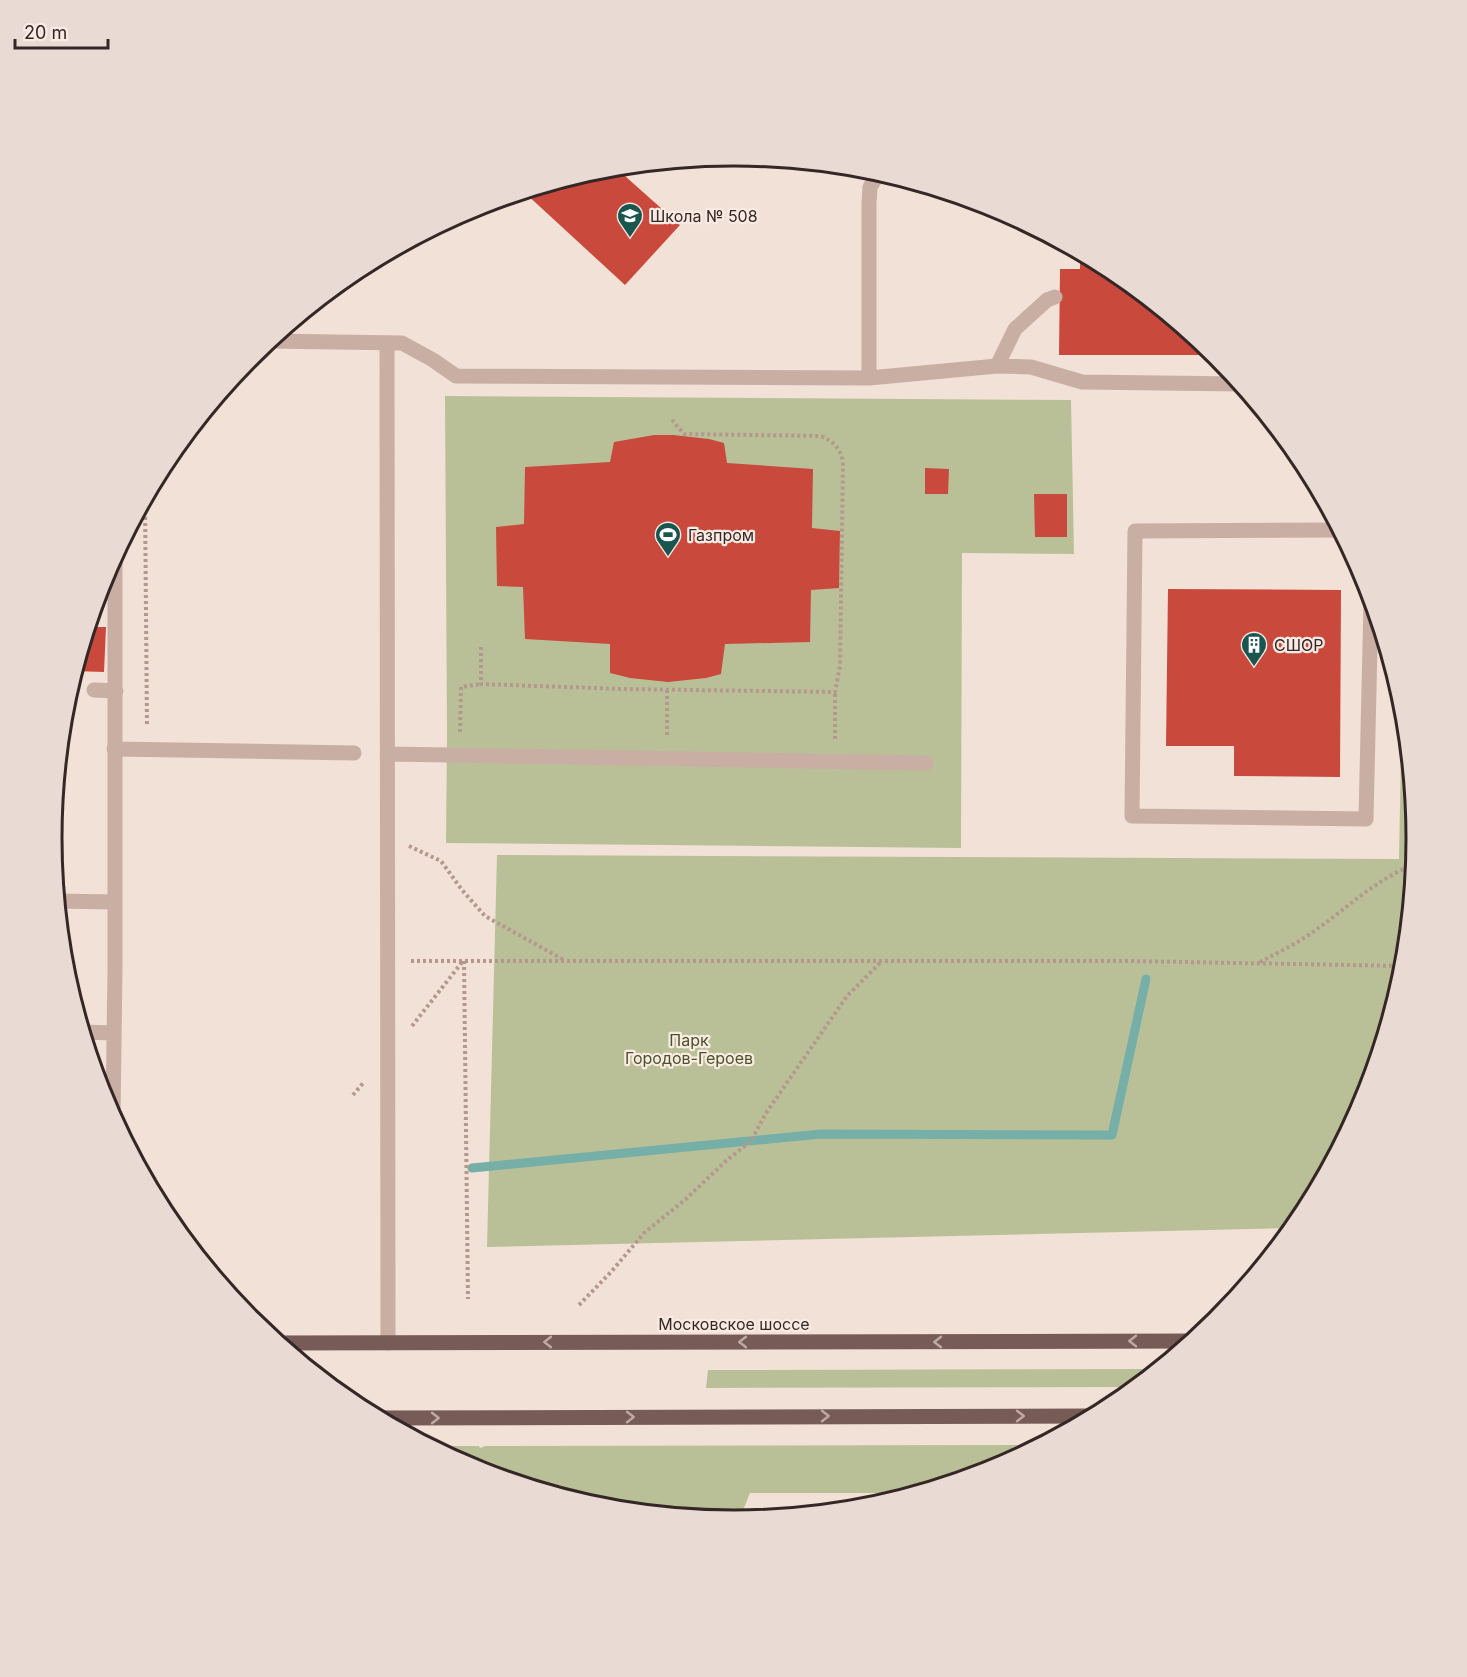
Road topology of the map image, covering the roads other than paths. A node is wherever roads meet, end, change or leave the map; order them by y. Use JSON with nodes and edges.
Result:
{"nodes":[{"id":1,"x":873,"y":181,"type":"edge"},
{"id":2,"x":1055,"y":297,"type":"dead end"},
{"id":3,"x":281,"y":341,"type":"edge"},
{"id":4,"x":387,"y":343,"type":"junction"},
{"id":5,"x":997,"y":366,"type":"junction"},
{"id":6,"x":869,"y":378,"type":"junction"},
{"id":7,"x":1229,"y":384,"type":"edge"},
{"id":8,"x":1330,"y":530,"type":"edge"},
{"id":9,"x":111,"y":587,"type":"edge"},
{"id":10,"x":1371,"y":624,"type":"edge"},
{"id":11,"x":94,"y":690,"type":"dead end"},
{"id":12,"x":116,"y":691,"type":"junction"},
{"id":13,"x":114,"y":749,"type":"junction"},
{"id":14,"x":354,"y":753,"type":"dead end"},
{"id":15,"x":389,"y":754,"type":"junction"},
{"id":16,"x":926,"y":763,"type":"dead end"},
{"id":17,"x":65,"y":901,"type":"edge"},
{"id":18,"x":114,"y":902,"type":"junction"},
{"id":19,"x":90,"y":1032,"type":"edge"},
{"id":20,"x":113,"y":1033,"type":"junction"},
{"id":21,"x":113,"y":1096,"type":"edge"},
{"id":22,"x":1180,"y":1341,"type":"edge"},
{"id":23,"x":289,"y":1343,"type":"edge"},
{"id":24,"x":388,"y":1343,"type":"junction"},
{"id":25,"x":1076,"y":1416,"type":"edge"},
{"id":26,"x":394,"y":1418,"type":"edge"}],
"edges":[{"from":1,"to":6,"type":"lane"},
{"from":2,"to":5,"type":"lane"},
{"from":3,"to":4,"type":"lane"},
{"from":4,"to":6,"type":"lane"},
{"from":4,"to":15,"type":"lane"},
{"from":5,"to":6,"type":"lane"},
{"from":5,"to":7,"type":"lane"},
{"from":8,"to":10,"type":"lane"},
{"from":9,"to":12,"type":"lane"},
{"from":11,"to":12,"type":"lane"},
{"from":12,"to":13,"type":"lane"},
{"from":13,"to":14,"type":"lane"},
{"from":13,"to":18,"type":"lane"},
{"from":15,"to":16,"type":"lane"},
{"from":15,"to":24,"type":"lane"},
{"from":17,"to":18,"type":"lane"},
{"from":18,"to":20,"type":"lane"},
{"from":19,"to":20,"type":"lane"},
{"from":20,"to":21,"type":"lane"},
{"from":22,"to":24,"type":"main road","name":"Московское шоссе","one_way":true},
{"from":23,"to":24,"type":"main road","name":"Московское шоссе"},
{"from":26,"to":25,"type":"main road","one_way":true}]}
